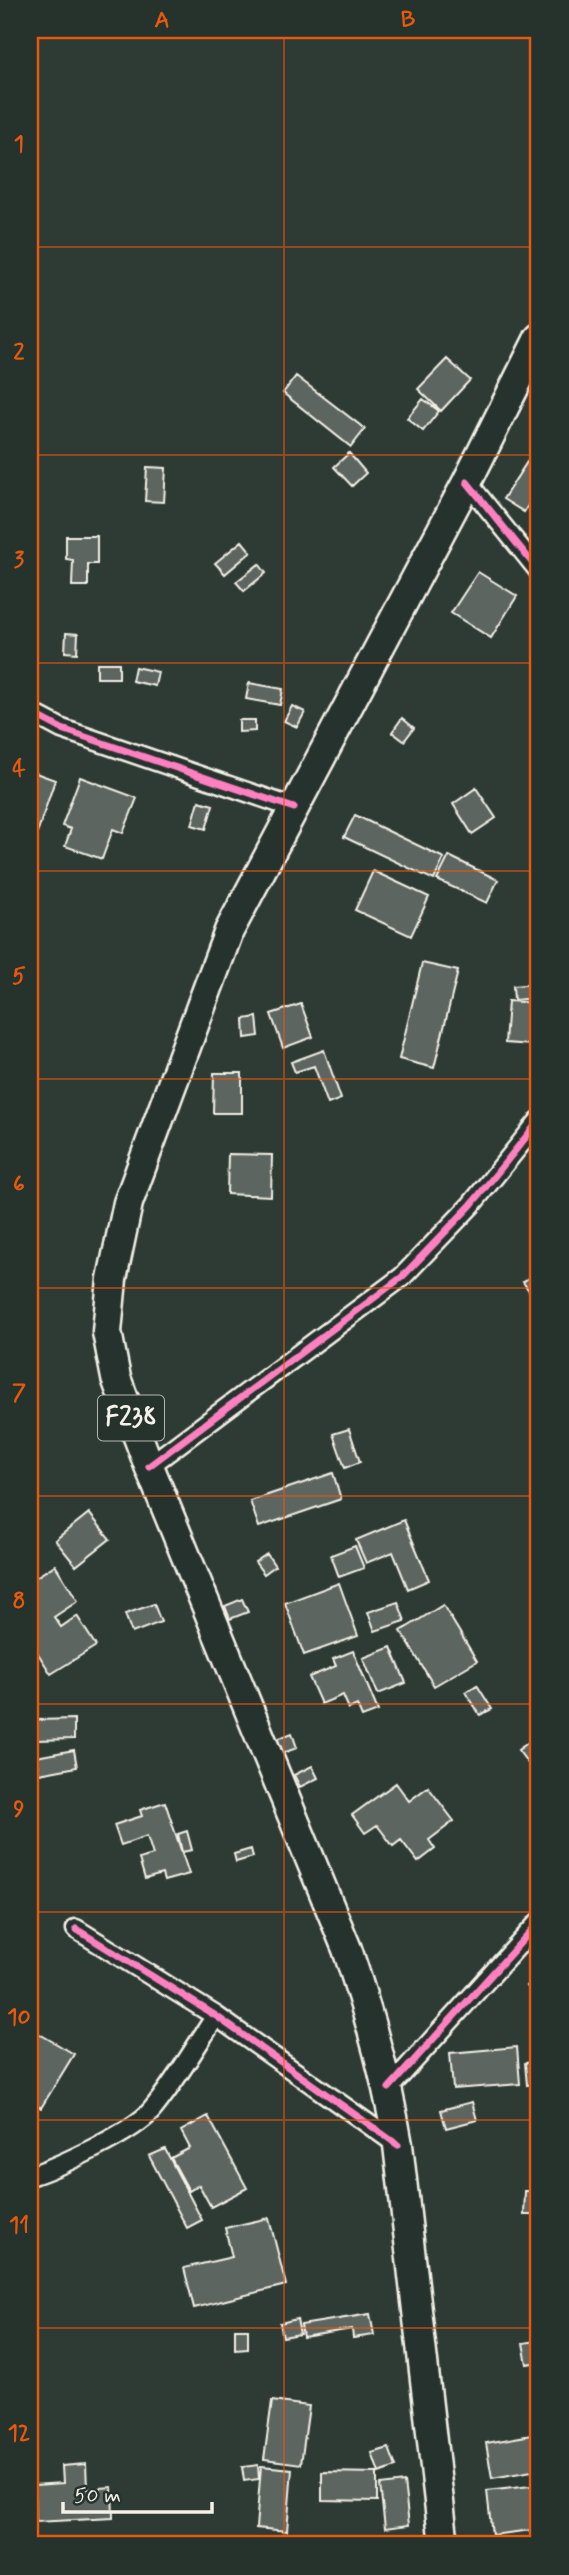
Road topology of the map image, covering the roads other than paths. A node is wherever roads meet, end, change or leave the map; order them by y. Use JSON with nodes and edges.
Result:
{"nodes":[{"id":1,"x":539,"y":338,"type":"edge"},
{"id":2,"x":467,"y":482,"type":"junction"},
{"id":3,"x":539,"y":571,"type":"edge"},
{"id":4,"x":30,"y":712,"type":"edge"},
{"id":5,"x":294,"y":808,"type":"junction"},
{"id":6,"x":539,"y":1121,"type":"edge"},
{"id":7,"x":149,"y":1466,"type":"junction"},
{"id":8,"x":539,"y":1922,"type":"edge"},
{"id":9,"x":76,"y":1928,"type":"dead end"},
{"id":10,"x":216,"y":2016,"type":"junction"},
{"id":11,"x":389,"y":2088,"type":"junction"},
{"id":12,"x":398,"y":2145,"type":"junction"},
{"id":13,"x":30,"y":2176,"type":"edge"},
{"id":14,"x":444,"y":2545,"type":"edge"}],
"edges":[{"from":1,"to":2,"type":"main road","number":"F238"},
{"from":2,"to":3,"type":"street"},
{"from":2,"to":5,"type":"main road","number":"F238"},
{"from":4,"to":5,"type":"street"},
{"from":5,"to":7,"type":"main road","number":"F238"},
{"from":6,"to":7,"type":"street"},
{"from":7,"to":11,"type":"main road","number":"F238"},
{"from":8,"to":11,"type":"street"},
{"from":9,"to":10,"type":"street"},
{"from":10,"to":12,"type":"street"},
{"from":10,"to":13,"type":"street"},
{"from":11,"to":12,"type":"main road","number":"F238"},
{"from":12,"to":14,"type":"main road","number":"F238"}]}
